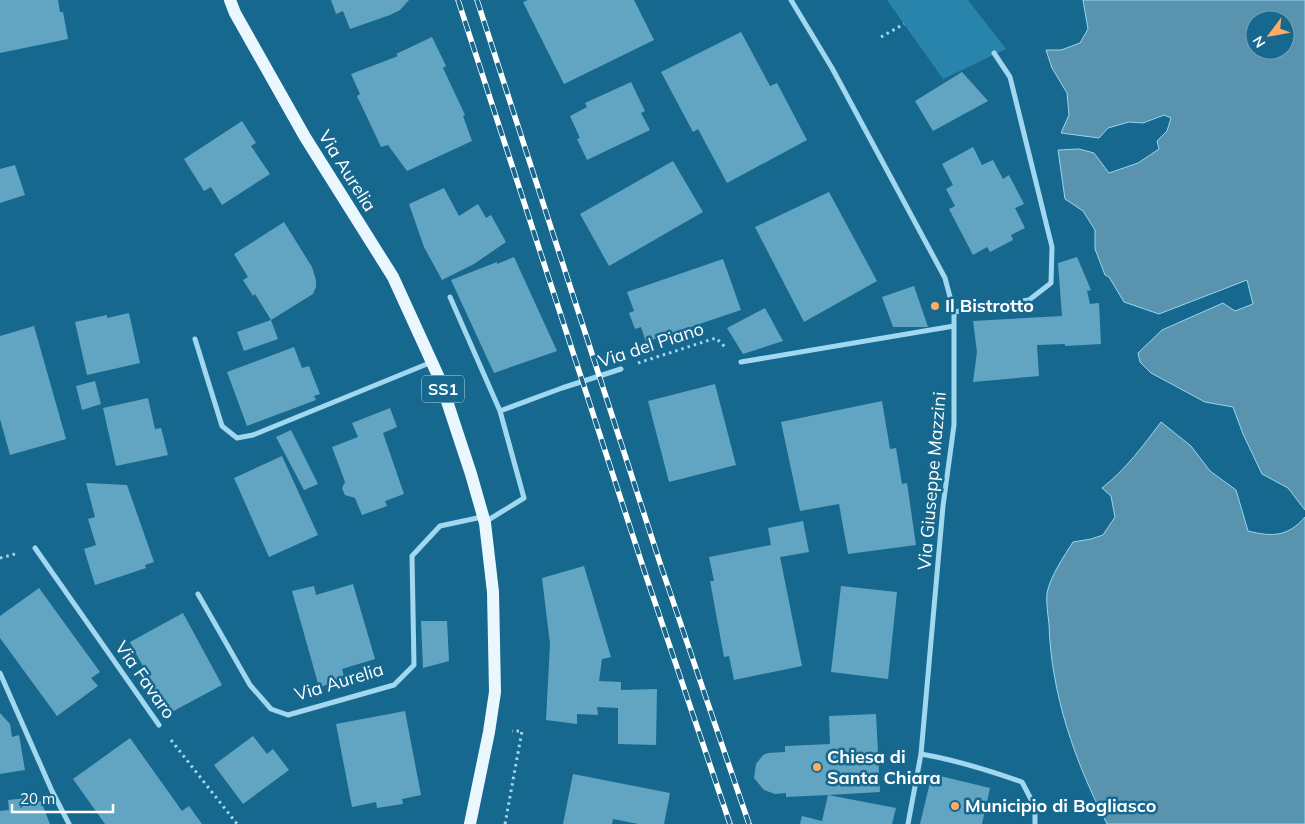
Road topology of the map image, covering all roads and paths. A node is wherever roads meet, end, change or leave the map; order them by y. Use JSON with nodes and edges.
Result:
{"nodes":[{"id":1,"x":230,"y":0,"type":"edge"},
{"id":2,"x":791,"y":0,"type":"edge"},
{"id":3,"x":904,"y":24,"type":"dead end"},
{"id":4,"x":881,"y":37,"type":"dead end"},
{"id":5,"x":994,"y":53,"type":"dead end"},
{"id":6,"x":450,"y":297,"type":"dead end"},
{"id":7,"x":954,"y":312,"type":"junction"},
{"id":8,"x":954,"y":326,"type":"junction"},
{"id":9,"x":195,"y":339,"type":"dead end"},
{"id":10,"x":432,"y":362,"type":"junction"},
{"id":11,"x":741,"y":362,"type":"joint"},
{"id":12,"x":621,"y":369,"type":"joint"},
{"id":13,"x":500,"y":411,"type":"junction"},
{"id":14,"x":484,"y":520,"type":"junction"},
{"id":15,"x":35,"y":548,"type":"dead end"},
{"id":16,"x":198,"y":594,"type":"dead end"},
{"id":17,"x":0,"y":673,"type":"edge"},
{"id":18,"x":159,"y":725,"type":"joint"},
{"id":19,"x":489,"y":732,"type":"junction"},
{"id":20,"x":921,"y":754,"type":"junction"},
{"id":21,"x":69,"y":824,"type":"edge"},
{"id":22,"x":237,"y":824,"type":"edge"},
{"id":23,"x":470,"y":824,"type":"edge"},
{"id":24,"x":505,"y":824,"type":"edge"},
{"id":25,"x":908,"y":824,"type":"edge"},
{"id":26,"x":1035,"y":824,"type":"edge"}],
"edges":[{"from":1,"to":10,"type":"main road","name":"Via Aurelia","number":"SS1"},
{"from":2,"to":7,"type":"street","name":"Via Giuseppe Mazzini"},
{"from":3,"to":4,"type":"path"},
{"from":5,"to":7,"type":"street"},
{"from":6,"to":13,"type":"street"},
{"from":7,"to":8,"type":"street","name":"Via Giuseppe Mazzini"},
{"from":8,"to":11,"type":"street"},
{"from":8,"to":20,"type":"street","name":"Via Giuseppe Mazzini"},
{"from":9,"to":10,"type":"street"},
{"from":10,"to":14,"type":"main road","name":"Via Aurelia","number":"SS1"},
{"from":11,"to":12,"type":"path","name":"Via del Piano"},
{"from":12,"to":13,"type":"street","name":"Via del Piano"},
{"from":13,"to":14,"type":"street"},
{"from":14,"to":16,"type":"street","name":"Via Aurelia"},
{"from":14,"to":19,"type":"main road","name":"Via Aurelia","number":"SS1"},
{"from":15,"to":18,"type":"street","name":"Via Favaro"},
{"from":17,"to":21,"type":"street"},
{"from":18,"to":22,"type":"path","name":"Via Favaro"},
{"from":19,"to":23,"type":"main road","name":"Via Aurelia","number":"SS1"},
{"from":19,"to":24,"type":"path"},
{"from":20,"to":25,"type":"street","name":"Via Giuseppe Mazzini"},
{"from":20,"to":26,"type":"street"}]}
